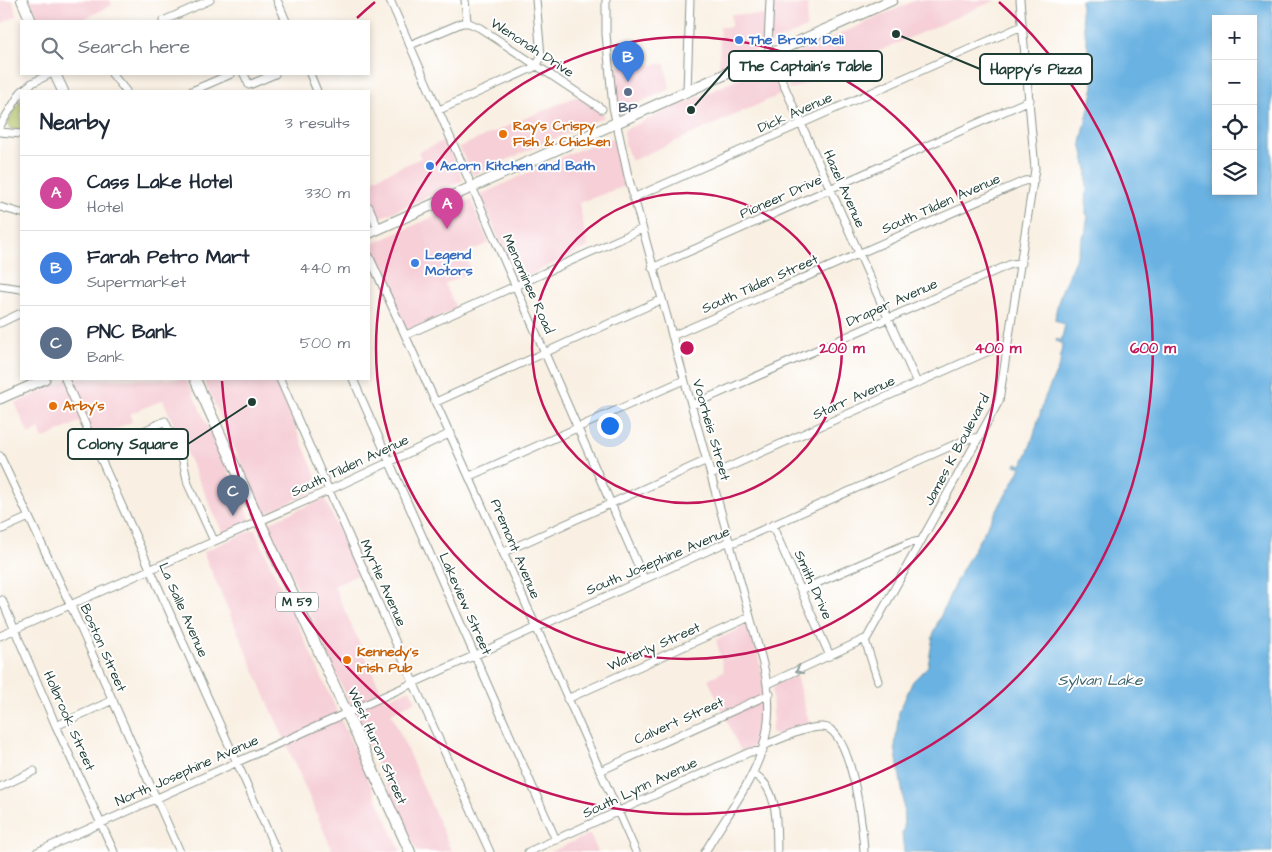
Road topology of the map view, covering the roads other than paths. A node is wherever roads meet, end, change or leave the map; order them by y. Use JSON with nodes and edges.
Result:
{"nodes":[{"id":1,"x":22,"y":0,"type":"edge"},
{"id":2,"x":210,"y":0,"type":"edge"},
{"id":3,"x":277,"y":0,"type":"edge"},
{"id":4,"x":390,"y":0,"type":"edge"},
{"id":5,"x":465,"y":0,"type":"edge"},
{"id":6,"x":536,"y":0,"type":"edge"},
{"id":7,"x":606,"y":0,"type":"edge"},
{"id":8,"x":690,"y":0,"type":"edge"},
{"id":9,"x":770,"y":0,"type":"edge"},
{"id":10,"x":892,"y":0,"type":"edge"},
{"id":11,"x":1020,"y":0,"type":"edge"},
{"id":12,"x":31,"y":20,"type":"edge"},
{"id":13,"x":165,"y":20,"type":"edge"},
{"id":14,"x":286,"y":20,"type":"edge"},
{"id":15,"x":467,"y":22,"type":"junction"},
{"id":16,"x":1022,"y":26,"type":"junction"},
{"id":17,"x":410,"y":45,"type":"junction"},
{"id":18,"x":770,"y":54,"type":"junction"},
{"id":19,"x":537,"y":66,"type":"junction"},
{"id":20,"x":48,"y":75,"type":"edge"},
{"id":21,"x":55,"y":75,"type":"edge"},
{"id":22,"x":113,"y":75,"type":"edge"},
{"id":23,"x":229,"y":75,"type":"edge"},
{"id":24,"x":244,"y":75,"type":"edge"},
{"id":25,"x":273,"y":75,"type":"edge"},
{"id":26,"x":310,"y":75,"type":"edge"},
{"id":27,"x":24,"y":90,"type":"edge"},
{"id":28,"x":63,"y":90,"type":"edge"},
{"id":29,"x":125,"y":90,"type":"edge"},
{"id":30,"x":194,"y":90,"type":"edge"},
{"id":31,"x":317,"y":90,"type":"edge"},
{"id":32,"x":687,"y":91,"type":"junction"},
{"id":33,"x":20,"y":94,"type":"edge"},
{"id":34,"x":1030,"y":100,"type":"junction"},
{"id":35,"x":602,"y":109,"type":"dead end"},
{"id":36,"x":439,"y":110,"type":"junction"},
{"id":37,"x":617,"y":122,"type":"junction"},
{"id":38,"x":802,"y":124,"type":"junction"},
{"id":39,"x":0,"y":126,"type":"edge"},
{"id":40,"x":0,"y":132,"type":"edge"},
{"id":41,"x":20,"y":134,"type":"edge"},
{"id":42,"x":1034,"y":180,"type":"junction"},
{"id":43,"x":472,"y":187,"type":"junction"},
{"id":44,"x":830,"y":189,"type":"junction"},
{"id":45,"x":633,"y":198,"type":"junction"},
{"id":46,"x":0,"y":208,"type":"edge"},
{"id":47,"x":20,"y":213,"type":"edge"},
{"id":48,"x":370,"y":213,"type":"edge"},
{"id":49,"x":642,"y":229,"type":"junction"},
{"id":50,"x":373,"y":231,"type":"edge"},
{"id":51,"x":859,"y":254,"type":"junction"},
{"id":52,"x":370,"y":258,"type":"edge"},
{"id":53,"x":1022,"y":263,"type":"junction"},
{"id":54,"x":652,"y":268,"type":"junction"},
{"id":55,"x":0,"y":286,"type":"edge"},
{"id":56,"x":516,"y":286,"type":"junction"},
{"id":57,"x":20,"y":289,"type":"edge"},
{"id":58,"x":661,"y":300,"type":"junction"},
{"id":59,"x":20,"y":314,"type":"edge"},
{"id":60,"x":888,"y":318,"type":"junction"},
{"id":61,"x":0,"y":323,"type":"edge"},
{"id":62,"x":406,"y":335,"type":"junction"},
{"id":63,"x":672,"y":336,"type":"junction"},
{"id":64,"x":1008,"y":346,"type":"junction"},
{"id":65,"x":545,"y":352,"type":"junction"},
{"id":66,"x":43,"y":380,"type":"edge"},
{"id":67,"x":65,"y":380,"type":"edge"},
{"id":68,"x":195,"y":380,"type":"edge"},
{"id":69,"x":280,"y":380,"type":"edge"},
{"id":70,"x":353,"y":380,"type":"edge"},
{"id":71,"x":684,"y":380,"type":"junction"},
{"id":72,"x":917,"y":384,"type":"junction"},
{"id":73,"x":0,"y":399,"type":"edge"},
{"id":74,"x":436,"y":402,"type":"junction"},
{"id":75,"x":692,"y":405,"type":"junction"},
{"id":76,"x":578,"y":427,"type":"junction"},
{"id":77,"x":451,"y":434,"type":"junction"},
{"id":78,"x":980,"y":437,"type":"junction"},
{"id":79,"x":98,"y":452,"type":"junction"},
{"id":80,"x":0,"y":456,"type":"edge"},
{"id":81,"x":707,"y":460,"type":"junction"},
{"id":82,"x":389,"y":461,"type":"junction"},
{"id":83,"x":711,"y":475,"type":"junction"},
{"id":84,"x":470,"y":476,"type":"junction"},
{"id":85,"x":329,"y":490,"type":"junction"},
{"id":86,"x":611,"y":504,"type":"junction"},
{"id":87,"x":29,"y":517,"type":"junction"},
{"id":88,"x":260,"y":521,"type":"junction"},
{"id":89,"x":772,"y":525,"type":"junction"},
{"id":90,"x":0,"y":530,"type":"edge"},
{"id":91,"x":214,"y":541,"type":"junction"},
{"id":92,"x":922,"y":541,"type":"junction"},
{"id":93,"x":730,"y":542,"type":"junction"},
{"id":94,"x":504,"y":552,"type":"junction"},
{"id":95,"x":150,"y":568,"type":"junction"},
{"id":96,"x":644,"y":578,"type":"junction"},
{"id":97,"x":801,"y":590,"type":"junction"},
{"id":98,"x":2,"y":600,"type":"dead end"},
{"id":99,"x":70,"y":604,"type":"junction"},
{"id":100,"x":750,"y":617,"type":"junction"},
{"id":101,"x":535,"y":628,"type":"junction"},
{"id":102,"x":15,"y":629,"type":"junction"},
{"id":103,"x":0,"y":636,"type":"edge"},
{"id":104,"x":864,"y":640,"type":"junction"},
{"id":105,"x":474,"y":655,"type":"junction"},
{"id":106,"x":830,"y":656,"type":"junction"},
{"id":107,"x":878,"y":681,"type":"dead end"},
{"id":108,"x":413,"y":682,"type":"junction"},
{"id":109,"x":768,"y":684,"type":"junction"},
{"id":110,"x":770,"y":694,"type":"junction"},
{"id":111,"x":568,"y":699,"type":"junction"},
{"id":112,"x":113,"y":700,"type":"junction"},
{"id":113,"x":347,"y":712,"type":"junction"},
{"id":114,"x":56,"y":726,"type":"junction"},
{"id":115,"x":764,"y":748,"type":"junction"},
{"id":116,"x":237,"y":762,"type":"junction"},
{"id":117,"x":34,"y":771,"type":"dead end"},
{"id":118,"x":600,"y":771,"type":"junction"},
{"id":119,"x":753,"y":773,"type":"junction"},
{"id":120,"x":0,"y":787,"type":"edge"},
{"id":121,"x":156,"y":798,"type":"junction"},
{"id":122,"x":618,"y":812,"type":"junction"},
{"id":123,"x":101,"y":823,"type":"junction"},
{"id":124,"x":556,"y":840,"type":"junction"},
{"id":125,"x":38,"y":852,"type":"edge"},
{"id":126,"x":114,"y":852,"type":"edge"},
{"id":127,"x":180,"y":852,"type":"edge"},
{"id":128,"x":277,"y":852,"type":"edge"},
{"id":129,"x":410,"y":852,"type":"edge"},
{"id":130,"x":490,"y":852,"type":"edge"},
{"id":131,"x":528,"y":852,"type":"edge"},
{"id":132,"x":636,"y":852,"type":"edge"},
{"id":133,"x":705,"y":852,"type":"edge"},
{"id":134,"x":777,"y":852,"type":"edge"},
{"id":135,"x":864,"y":852,"type":"edge"}],
"edges":[{"from":1,"to":12,"type":"highway"},
{"from":2,"to":13,"type":"street"},
{"from":3,"to":14,"type":"street"},
{"from":4,"to":17,"type":"street","name":"Menominee Road"},
{"from":5,"to":15,"type":"street"},
{"from":6,"to":19,"type":"street"},
{"from":7,"to":37,"type":"street","name":"Voorheis Street"},
{"from":8,"to":32,"type":"street"},
{"from":9,"to":18,"type":"street","name":"Hazel Avenue"},
{"from":10,"to":18,"type":"highway"},
{"from":11,"to":16,"type":"street","name":"James K Boulevard"},
{"from":15,"to":17,"type":"street"},
{"from":15,"to":19,"type":"street","name":"Wenonah Drive"},
{"from":16,"to":34,"type":"street","name":"James K Boulevard"},
{"from":16,"to":38,"type":"street","name":"Dick Avenue"},
{"from":17,"to":36,"type":"street","name":"Menominee Road"},
{"from":18,"to":32,"type":"highway"},
{"from":18,"to":38,"type":"street","name":"Hazel Avenue"},
{"from":19,"to":35,"type":"street","name":"Wenonah Drive"},
{"from":19,"to":36,"type":"street"},
{"from":20,"to":27,"type":"street"},
{"from":21,"to":28,"type":"highway"},
{"from":22,"to":29,"type":"street"},
{"from":23,"to":30,"type":"street"},
{"from":24,"to":25,"type":"street"},
{"from":26,"to":31,"type":"street"},
{"from":32,"to":37,"type":"highway"},
{"from":33,"to":39,"type":"street"},
{"from":34,"to":42,"type":"street","name":"James K Boulevard"},
{"from":34,"to":44,"type":"street","name":"Pioneer Drive"},
{"from":36,"to":43,"type":"street","name":"Menominee Road"},
{"from":37,"to":43,"type":"highway"},
{"from":37,"to":45,"type":"street","name":"Voorheis Street"},
{"from":38,"to":44,"type":"street","name":"Hazel Avenue"},
{"from":38,"to":45,"type":"street","name":"Dick Avenue"},
{"from":40,"to":41,"type":"street"},
{"from":42,"to":51,"type":"street","name":"South Tilden Avenue"},
{"from":42,"to":53,"type":"street","name":"James K Boulevard"},
{"from":43,"to":50,"type":"highway"},
{"from":43,"to":56,"type":"street","name":"Menominee Road"},
{"from":44,"to":51,"type":"street","name":"Hazel Avenue"},
{"from":44,"to":54,"type":"street","name":"Pioneer Drive"},
{"from":45,"to":49,"type":"street","name":"Voorheis Street"},
{"from":46,"to":47,"type":"street"},
{"from":48,"to":50,"type":"street"},
{"from":49,"to":54,"type":"street","name":"Voorheis Street"},
{"from":49,"to":56,"type":"street"},
{"from":51,"to":60,"type":"street","name":"Hazel Avenue"},
{"from":51,"to":63,"type":"street","name":"South Tilden Street"},
{"from":52,"to":62,"type":"street","name":"Premont Avenue"},
{"from":53,"to":60,"type":"street","name":"Draper Avenue"},
{"from":53,"to":64,"type":"street","name":"James K Boulevard"},
{"from":54,"to":58,"type":"street","name":"Voorheis Street"},
{"from":55,"to":57,"type":"street"},
{"from":56,"to":62,"type":"street"},
{"from":56,"to":65,"type":"street","name":"Menominee Road"},
{"from":58,"to":63,"type":"street","name":"Voorheis Street"},
{"from":58,"to":65,"type":"street"},
{"from":59,"to":61,"type":"street"},
{"from":60,"to":72,"type":"street","name":"Hazel Avenue"},
{"from":60,"to":75,"type":"street","name":"Draper Avenue"},
{"from":62,"to":74,"type":"street","name":"Premont Avenue"},
{"from":63,"to":71,"type":"street","name":"Voorheis Street"},
{"from":64,"to":72,"type":"street","name":"Starr Avenue"},
{"from":64,"to":78,"type":"street","name":"James K Boulevard"},
{"from":65,"to":74,"type":"street"},
{"from":65,"to":76,"type":"street","name":"Menominee Road"},
{"from":66,"to":73,"type":"main road"},
{"from":67,"to":79,"type":"street","name":"La Salle Avenue"},
{"from":68,"to":88,"type":"highway","name":"West Huron Street","number":"M 59"},
{"from":69,"to":85,"type":"street","name":"Myrtle Avenue"},
{"from":70,"to":82,"type":"street","name":"Lakeview Street"},
{"from":71,"to":75,"type":"street","name":"Voorheis Street"},
{"from":71,"to":76,"type":"street"},
{"from":72,"to":83,"type":"street","name":"Starr Avenue"},
{"from":74,"to":77,"type":"street","name":"Premont Avenue"},
{"from":75,"to":81,"type":"street","name":"Voorheis Street"},
{"from":76,"to":84,"type":"street"},
{"from":76,"to":86,"type":"street","name":"Menominee Road"},
{"from":77,"to":82,"type":"street","name":"South Tilden Avenue"},
{"from":77,"to":84,"type":"street","name":"Premont Avenue"},
{"from":78,"to":89,"type":"street","name":"South Josephine Avenue"},
{"from":78,"to":92,"type":"street","name":"James K Boulevard"},
{"from":79,"to":91,"type":"street"},
{"from":79,"to":95,"type":"street","name":"La Salle Avenue"},
{"from":80,"to":87,"type":"street","name":"Boston Street"},
{"from":81,"to":83,"type":"street","name":"Voorheis Street"},
{"from":81,"to":86,"type":"street"},
{"from":82,"to":85,"type":"street","name":"South Tilden Avenue"},
{"from":82,"to":105,"type":"street","name":"Lakeview Street"},
{"from":83,"to":93,"type":"street","name":"Voorheis Street"},
{"from":84,"to":94,"type":"street","name":"Premont Avenue"},
{"from":85,"to":88,"type":"street","name":"South Tilden Avenue"},
{"from":85,"to":108,"type":"street","name":"Myrtle Avenue"},
{"from":86,"to":94,"type":"street"},
{"from":86,"to":96,"type":"street","name":"Menominee Road"},
{"from":87,"to":90,"type":"street"},
{"from":87,"to":99,"type":"street","name":"Boston Street"},
{"from":88,"to":91,"type":"street","name":"South Tilden Avenue"},
{"from":88,"to":113,"type":"highway","name":"West Huron Street","number":"M 59"},
{"from":89,"to":93,"type":"street","name":"South Josephine Avenue"},
{"from":89,"to":97,"type":"street","name":"Smith Drive"},
{"from":91,"to":95,"type":"street","name":"South Tilden Avenue"},
{"from":92,"to":97,"type":"street"},
{"from":92,"to":104,"type":"street","name":"James K Boulevard"},
{"from":93,"to":96,"type":"street","name":"South Josephine Avenue"},
{"from":93,"to":100,"type":"street","name":"Voorheis Street"},
{"from":94,"to":101,"type":"street","name":"Premont Avenue"},
{"from":95,"to":99,"type":"street","name":"South Tilden Avenue"},
{"from":95,"to":116,"type":"street","name":"La Salle Avenue"},
{"from":96,"to":101,"type":"street","name":"South Josephine Avenue"},
{"from":97,"to":106,"type":"street","name":"Smith Drive"},
{"from":98,"to":102,"type":"street","name":"Holbrook Street"},
{"from":99,"to":102,"type":"street","name":"South Tilden Avenue"},
{"from":99,"to":112,"type":"street","name":"Boston Street"},
{"from":100,"to":109,"type":"street","name":"Voorheis Street"},
{"from":100,"to":111,"type":"street","name":"Waterly Street"},
{"from":101,"to":105,"type":"street","name":"South Josephine Avenue"},
{"from":101,"to":111,"type":"street","name":"Premont Avenue"},
{"from":102,"to":103,"type":"street","name":"South Tilden Avenue"},
{"from":102,"to":114,"type":"street","name":"Holbrook Street"},
{"from":104,"to":106,"type":"street"},
{"from":104,"to":107,"type":"street"},
{"from":105,"to":108,"type":"street","name":"South Josephine Avenue"},
{"from":105,"to":124,"type":"street","name":"Lakeview Street"},
{"from":106,"to":109,"type":"street","one_way":true},
{"from":108,"to":113,"type":"street","name":"South Josephine Avenue"},
{"from":108,"to":130,"type":"street","name":"Myrtle Avenue"},
{"from":109,"to":110,"type":"street","name":"Voorheis Street"},
{"from":110,"to":115,"type":"street","name":"Voorheis Street"},
{"from":110,"to":118,"type":"street","name":"Calvert Street"},
{"from":111,"to":118,"type":"street","name":"Premont Avenue"},
{"from":112,"to":114,"type":"street"},
{"from":112,"to":121,"type":"street","name":"Boston Street"},
{"from":113,"to":116,"type":"street","name":"North Josephine Avenue"},
{"from":113,"to":129,"type":"highway","name":"West Huron Street","number":"M 59"},
{"from":114,"to":123,"type":"street","name":"Holbrook Street"},
{"from":115,"to":119,"type":"street","name":"Voorheis Street"},
{"from":115,"to":122,"type":"street","name":"South Lynn Avenue"},
{"from":115,"to":135,"type":"street","name":"South Lynn Avenue"},
{"from":116,"to":121,"type":"street","name":"North Josephine Avenue"},
{"from":116,"to":128,"type":"street","name":"La Salle Avenue"},
{"from":117,"to":120,"type":"street"},
{"from":118,"to":122,"type":"street","name":"Premont Avenue"},
{"from":119,"to":133,"type":"street","name":"Voorheis Street"},
{"from":119,"to":134,"type":"street"},
{"from":121,"to":123,"type":"street","name":"North Josephine Avenue"},
{"from":121,"to":127,"type":"street","name":"Boston Street"},
{"from":122,"to":124,"type":"street","name":"South Lynn Avenue"},
{"from":122,"to":132,"type":"street","name":"Premont Avenue"},
{"from":123,"to":125,"type":"street","name":"North Josephine Avenue"},
{"from":123,"to":126,"type":"street","name":"Holbrook Street"},
{"from":124,"to":131,"type":"street","name":"South Lynn Avenue"}]}
